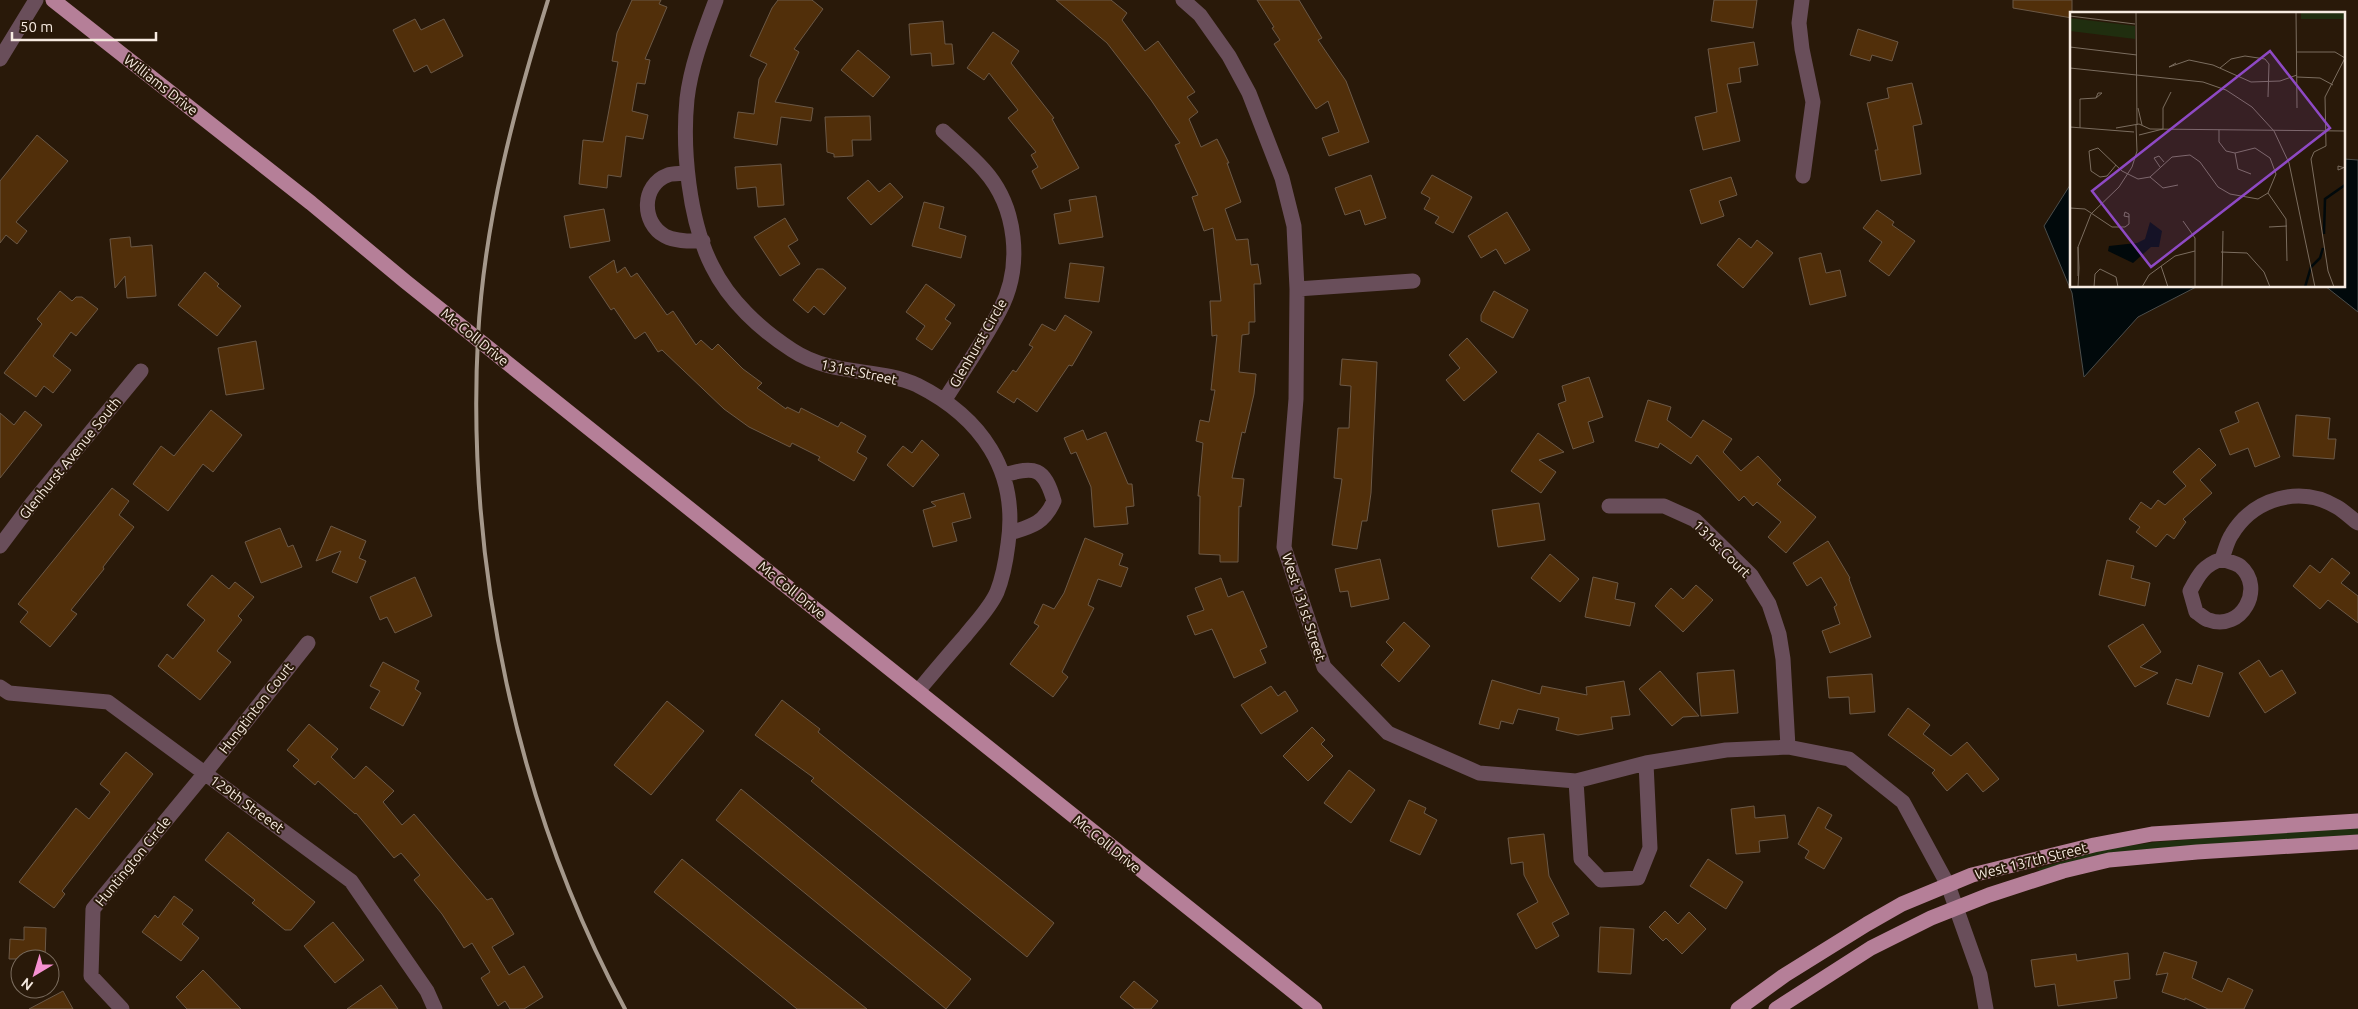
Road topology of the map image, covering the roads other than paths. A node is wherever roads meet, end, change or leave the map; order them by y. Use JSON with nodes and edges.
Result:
{"nodes":[{"id":1,"x":36,"y":0,"type":"edge"},
{"id":2,"x":53,"y":0,"type":"edge"},
{"id":3,"x":716,"y":0,"type":"edge"},
{"id":4,"x":1183,"y":0,"type":"edge"},
{"id":5,"x":1802,"y":0,"type":"edge"},
{"id":6,"x":0,"y":59,"type":"edge"},
{"id":7,"x":943,"y":131,"type":"dead end"},
{"id":8,"x":269,"y":170,"type":"joint"},
{"id":9,"x":687,"y":173,"type":"junction"},
{"id":10,"x":1803,"y":176,"type":"dead end"},
{"id":11,"x":703,"y":241,"type":"junction"},
{"id":12,"x":1413,"y":281,"type":"dead end"},
{"id":13,"x":1297,"y":289,"type":"junction"},
{"id":14,"x":141,"y":371,"type":"dead end"},
{"id":15,"x":944,"y":401,"type":"junction"},
{"id":16,"x":1004,"y":475,"type":"junction"},
{"id":17,"x":1609,"y":506,"type":"dead end"},
{"id":18,"x":2358,"y":523,"type":"edge"},
{"id":19,"x":1010,"y":533,"type":"junction"},
{"id":20,"x":0,"y":546,"type":"edge"},
{"id":21,"x":2222,"y":559,"type":"junction"},
{"id":22,"x":308,"y":642,"type":"dead end"},
{"id":23,"x":0,"y":687,"type":"edge"},
{"id":24,"x":918,"y":690,"type":"junction"},
{"id":25,"x":1788,"y":747,"type":"junction"},
{"id":26,"x":1646,"y":764,"type":"junction"},
{"id":27,"x":205,"y":773,"type":"junction"},
{"id":28,"x":1576,"y":781,"type":"junction"},
{"id":29,"x":2358,"y":821,"type":"edge"},
{"id":30,"x":2358,"y":842,"type":"edge"},
{"id":31,"x":1948,"y":884,"type":"junction"},
{"id":32,"x":1958,"y":908,"type":"junction"},
{"id":33,"x":122,"y":1009,"type":"edge"},
{"id":34,"x":435,"y":1009,"type":"edge"},
{"id":35,"x":1315,"y":1009,"type":"edge"},
{"id":36,"x":1738,"y":1009,"type":"edge"},
{"id":37,"x":1776,"y":1009,"type":"edge"},
{"id":38,"x":1986,"y":1009,"type":"edge"}],
"edges":[{"from":1,"to":6,"type":"street"},
{"from":2,"to":8,"type":"main road","name":"Williams Drive"},
{"from":3,"to":9,"type":"street","name":"131st Street"},
{"from":4,"to":13,"type":"street","name":"West 131st Street"},
{"from":5,"to":10,"type":"street"},
{"from":7,"to":15,"type":"street","name":"Glenhurst Circle"},
{"from":8,"to":24,"type":"main road","name":"Mc Coll Drive"},
{"from":9,"to":11,"type":"street","name":"131st Street"},
{"from":9,"to":11,"type":"street"},
{"from":11,"to":15,"type":"street","name":"131st Street"},
{"from":12,"to":13,"type":"street"},
{"from":13,"to":28,"type":"street","name":"West 131st Street"},
{"from":14,"to":20,"type":"street","name":"Glenhurst Avenue South"},
{"from":15,"to":16,"type":"street","name":"131st Street"},
{"from":16,"to":19,"type":"street","name":"131st Street"},
{"from":16,"to":19,"type":"street"},
{"from":17,"to":25,"type":"street","name":"131st Court"},
{"from":18,"to":21,"type":"street"},
{"from":19,"to":24,"type":"street","name":"131st Street"},
{"from":21,"to":21,"type":"street"},
{"from":22,"to":27,"type":"street","name":"Hungtinton Court"},
{"from":23,"to":27,"type":"street","name":"129th Streeet"},
{"from":24,"to":35,"type":"main road","name":"Mc Coll Drive"},
{"from":25,"to":26,"type":"street","name":"West 131st Street"},
{"from":25,"to":31,"type":"street","name":"West 131st Street"},
{"from":26,"to":28,"type":"street","name":"West 131st Street"},
{"from":26,"to":28,"type":"street"},
{"from":27,"to":33,"type":"street","name":"Huntington Circle"},
{"from":27,"to":34,"type":"street","name":"129th Streeet"},
{"from":29,"to":31,"type":"main road","name":"West 137th Street"},
{"from":30,"to":32,"type":"main road","name":"West 137th Street"},
{"from":31,"to":32,"type":"street","name":"West 131st Street"},
{"from":31,"to":36,"type":"main road","name":"West 137th Street"},
{"from":32,"to":37,"type":"main road","name":"West 137th Street"},
{"from":32,"to":38,"type":"street","name":"West 131st Street"}]}
